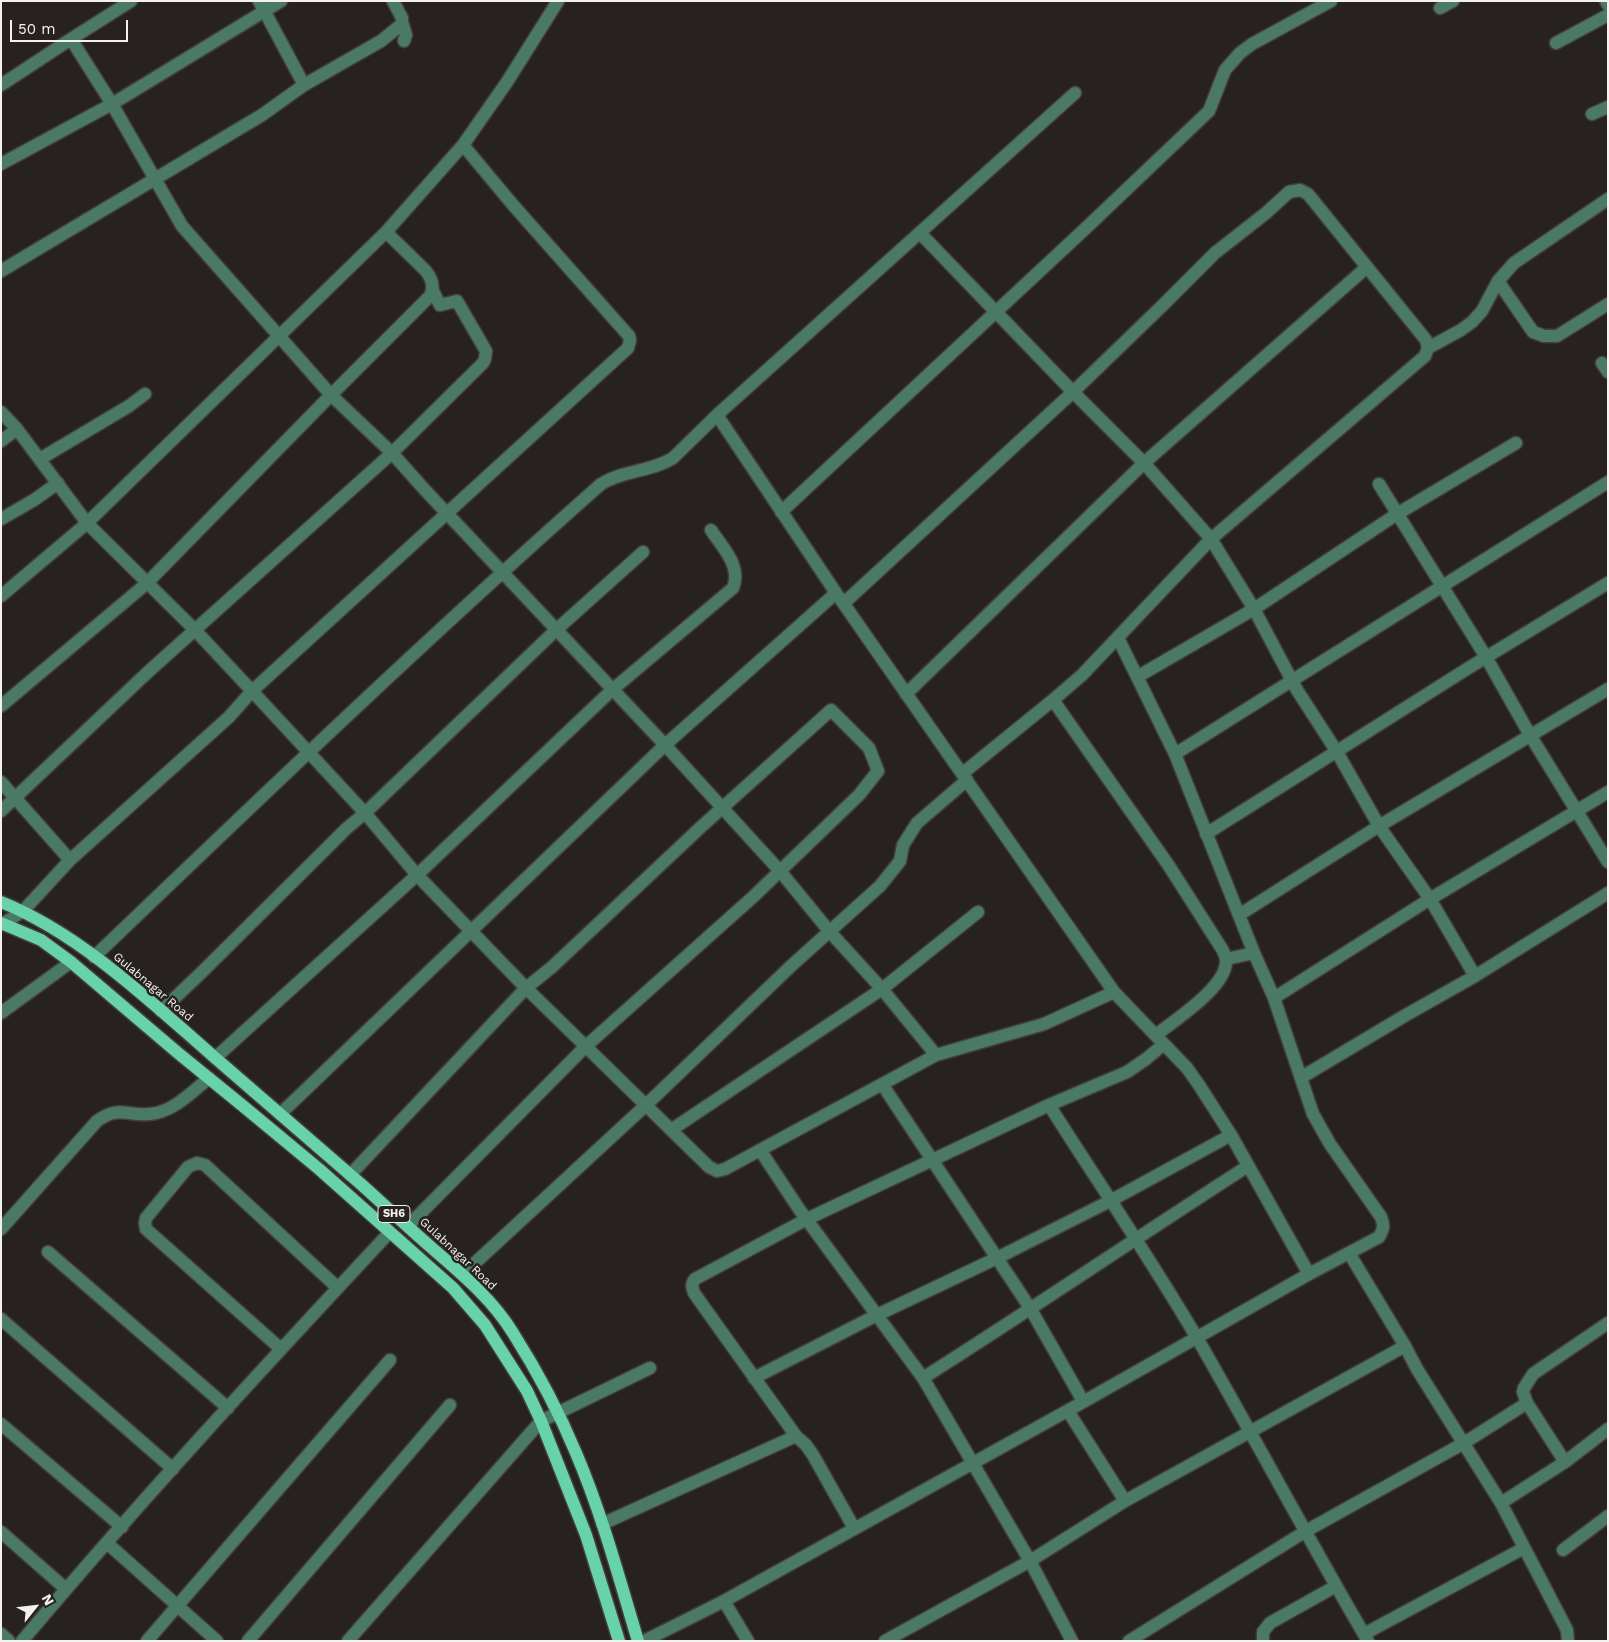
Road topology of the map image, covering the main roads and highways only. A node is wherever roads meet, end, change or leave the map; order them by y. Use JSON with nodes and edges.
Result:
{"nodes":[{"id":1,"x":1,"y":902,"type":"edge"},
{"id":2,"x":2,"y":924,"type":"edge"},
{"id":3,"x":619,"y":1641,"type":"edge"},
{"id":4,"x":638,"y":1641,"type":"edge"}],
"edges":[{"from":1,"to":4,"type":"main road","name":"Gulabnagar Road","number":"SH6"},
{"from":2,"to":3,"type":"main road","number":"SH6"}]}
